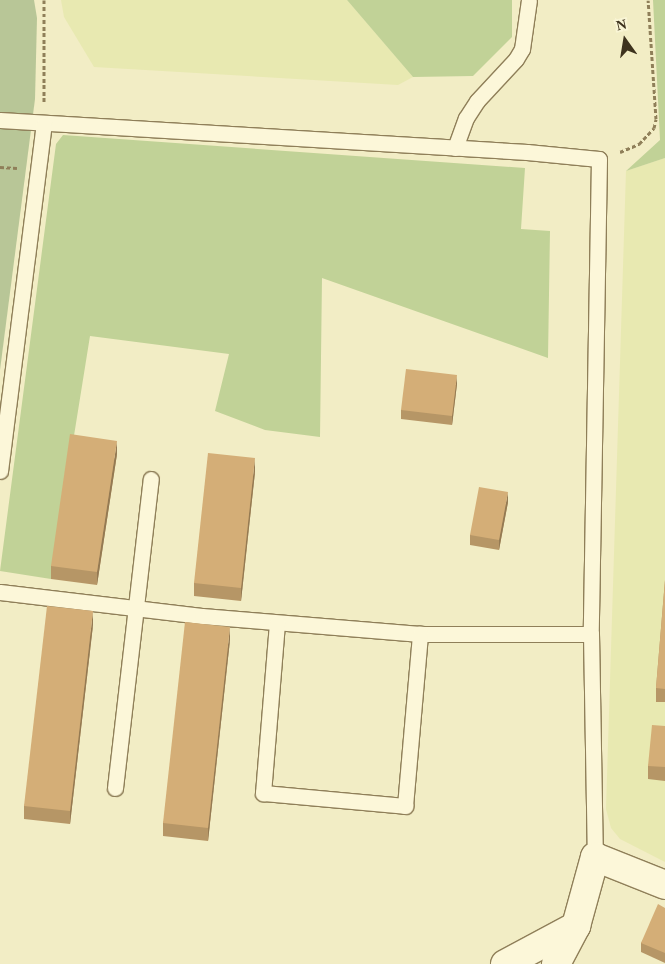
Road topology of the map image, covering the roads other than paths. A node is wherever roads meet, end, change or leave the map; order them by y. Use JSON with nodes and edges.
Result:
{"nodes":[{"id":1,"x":529,"y":0,"type":"edge"},
{"id":2,"x":0,"y":120,"type":"edge"},
{"id":3,"x":44,"y":124,"type":"junction"},
{"id":4,"x":455,"y":148,"type":"junction"},
{"id":5,"x":0,"y":471,"type":"edge"},
{"id":6,"x":151,"y":479,"type":"dead end"},
{"id":7,"x":0,"y":592,"type":"edge"},
{"id":8,"x":135,"y":608,"type":"junction"},
{"id":9,"x":277,"y":623,"type":"junction"},
{"id":10,"x":420,"y":634,"type":"junction"},
{"id":11,"x":592,"y":634,"type":"junction"},
{"id":12,"x":115,"y":788,"type":"dead end"},
{"id":13,"x":595,"y":857,"type":"junction"},
{"id":14,"x":665,"y":885,"type":"edge"},
{"id":15,"x":576,"y":926,"type":"junction"},
{"id":16,"x":505,"y":964,"type":"edge"},
{"id":17,"x":556,"y":964,"type":"edge"}],
"edges":[{"from":1,"to":4,"type":"lane"},
{"from":2,"to":3,"type":"lane"},
{"from":3,"to":4,"type":"lane"},
{"from":3,"to":5,"type":"lane"},
{"from":4,"to":11,"type":"lane"},
{"from":6,"to":8,"type":"lane"},
{"from":7,"to":8,"type":"lane"},
{"from":8,"to":9,"type":"lane"},
{"from":8,"to":12,"type":"lane"},
{"from":9,"to":10,"type":"lane"},
{"from":9,"to":10,"type":"lane"},
{"from":10,"to":11,"type":"lane"},
{"from":11,"to":13,"type":"lane"},
{"from":13,"to":14,"type":"street"},
{"from":13,"to":15,"type":"street"},
{"from":15,"to":16,"type":"street"},
{"from":15,"to":17,"type":"street"}]}
